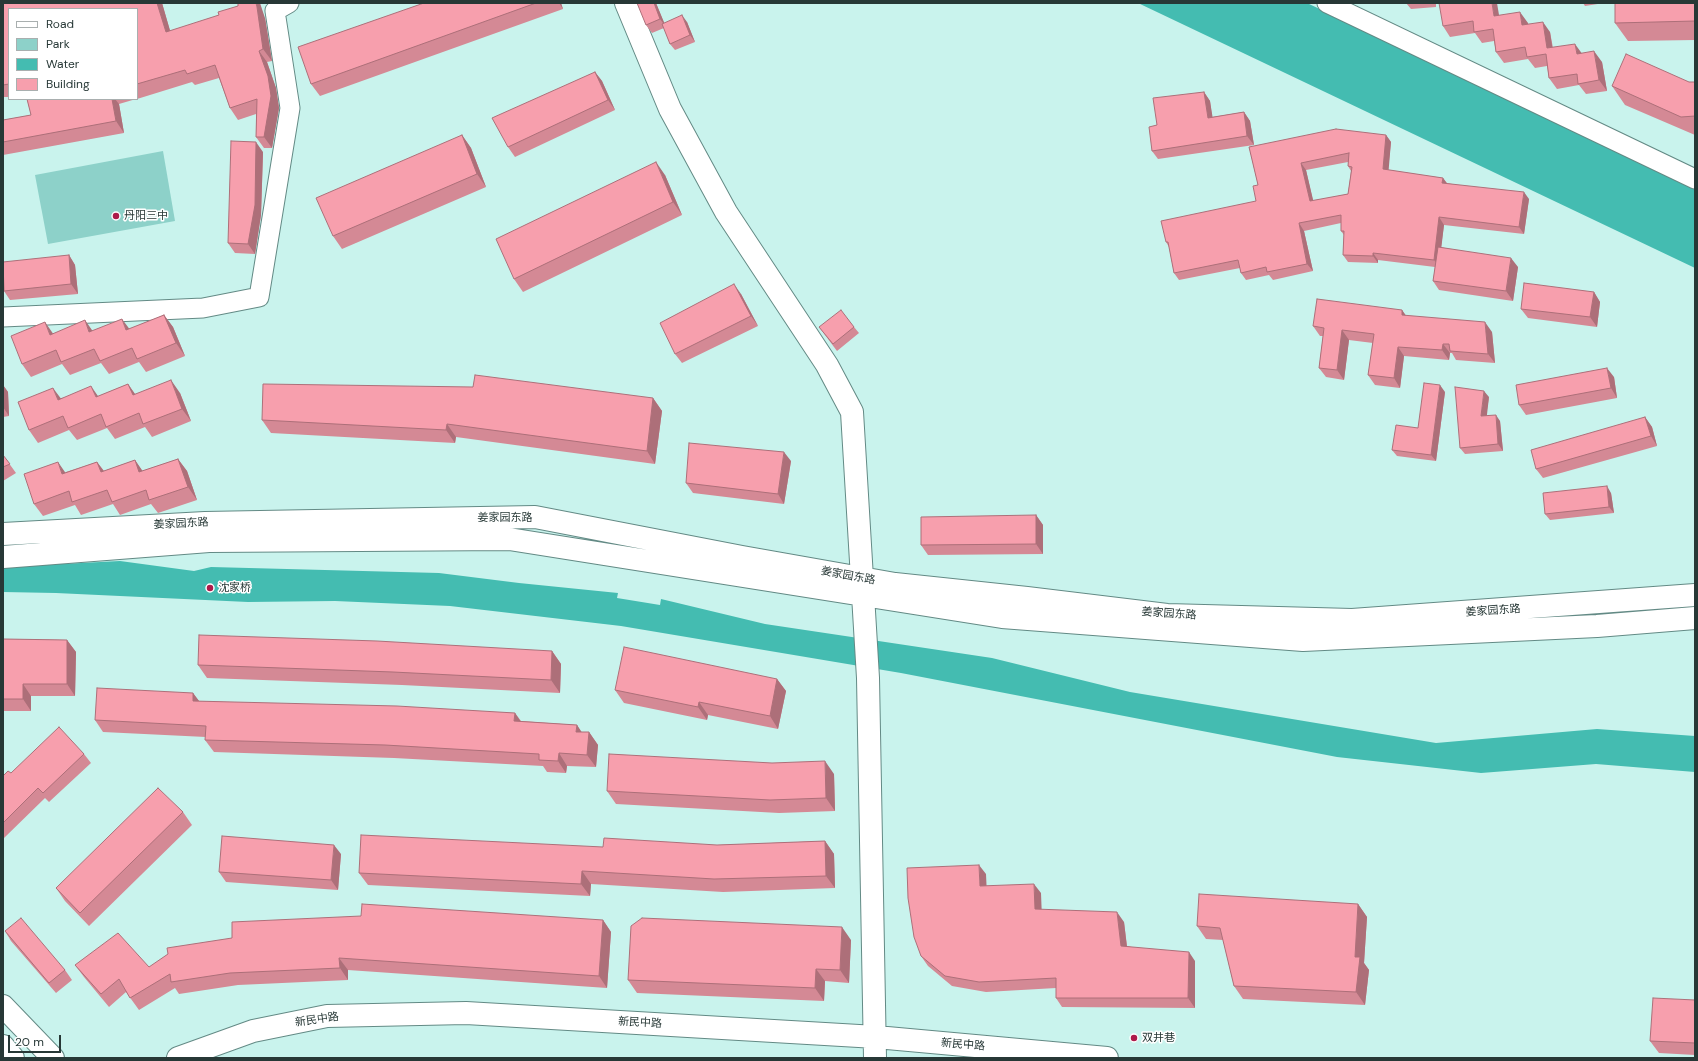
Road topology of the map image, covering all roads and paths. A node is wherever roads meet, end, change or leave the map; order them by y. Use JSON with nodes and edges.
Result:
{"nodes":[{"id":1,"x":289,"y":3,"type":"edge"},
{"id":2,"x":626,"y":3,"type":"edge"},
{"id":3,"x":1327,"y":3,"type":"edge"},
{"id":4,"x":1695,"y":179,"type":"edge"},
{"id":5,"x":3,"y":317,"type":"edge"},
{"id":6,"x":3,"y":534,"type":"edge"},
{"id":7,"x":3,"y":557,"type":"edge"},
{"id":8,"x":864,"y":587,"type":"junction"},
{"id":9,"x":1695,"y":595,"type":"edge"},
{"id":10,"x":1695,"y":618,"type":"edge"},
{"id":11,"x":3,"y":1006,"type":"edge"},
{"id":12,"x":3,"y":1046,"type":"edge"},
{"id":13,"x":875,"y":1048,"type":"edge"},
{"id":14,"x":13,"y":1058,"type":"edge"},
{"id":15,"x":53,"y":1058,"type":"edge"},
{"id":16,"x":178,"y":1058,"type":"edge"},
{"id":17,"x":1107,"y":1058,"type":"edge"}],
"edges":[{"from":1,"to":5,"type":"street"},
{"from":2,"to":8,"type":"main road"},
{"from":3,"to":4,"type":"street"},
{"from":6,"to":8,"type":"main road","name":"姜家园东路"},
{"from":7,"to":8,"type":"main road","name":"姜家园东路"},
{"from":8,"to":9,"type":"main road","name":"姜家园东路"},
{"from":8,"to":10,"type":"main road","name":"姜家园东路"},
{"from":8,"to":13,"type":"main road"},
{"from":11,"to":15,"type":"main road"},
{"from":12,"to":14,"type":"main road"},
{"from":13,"to":16,"type":"main road","name":"新民中路"},
{"from":13,"to":17,"type":"main road","name":"新民中路"}]}
